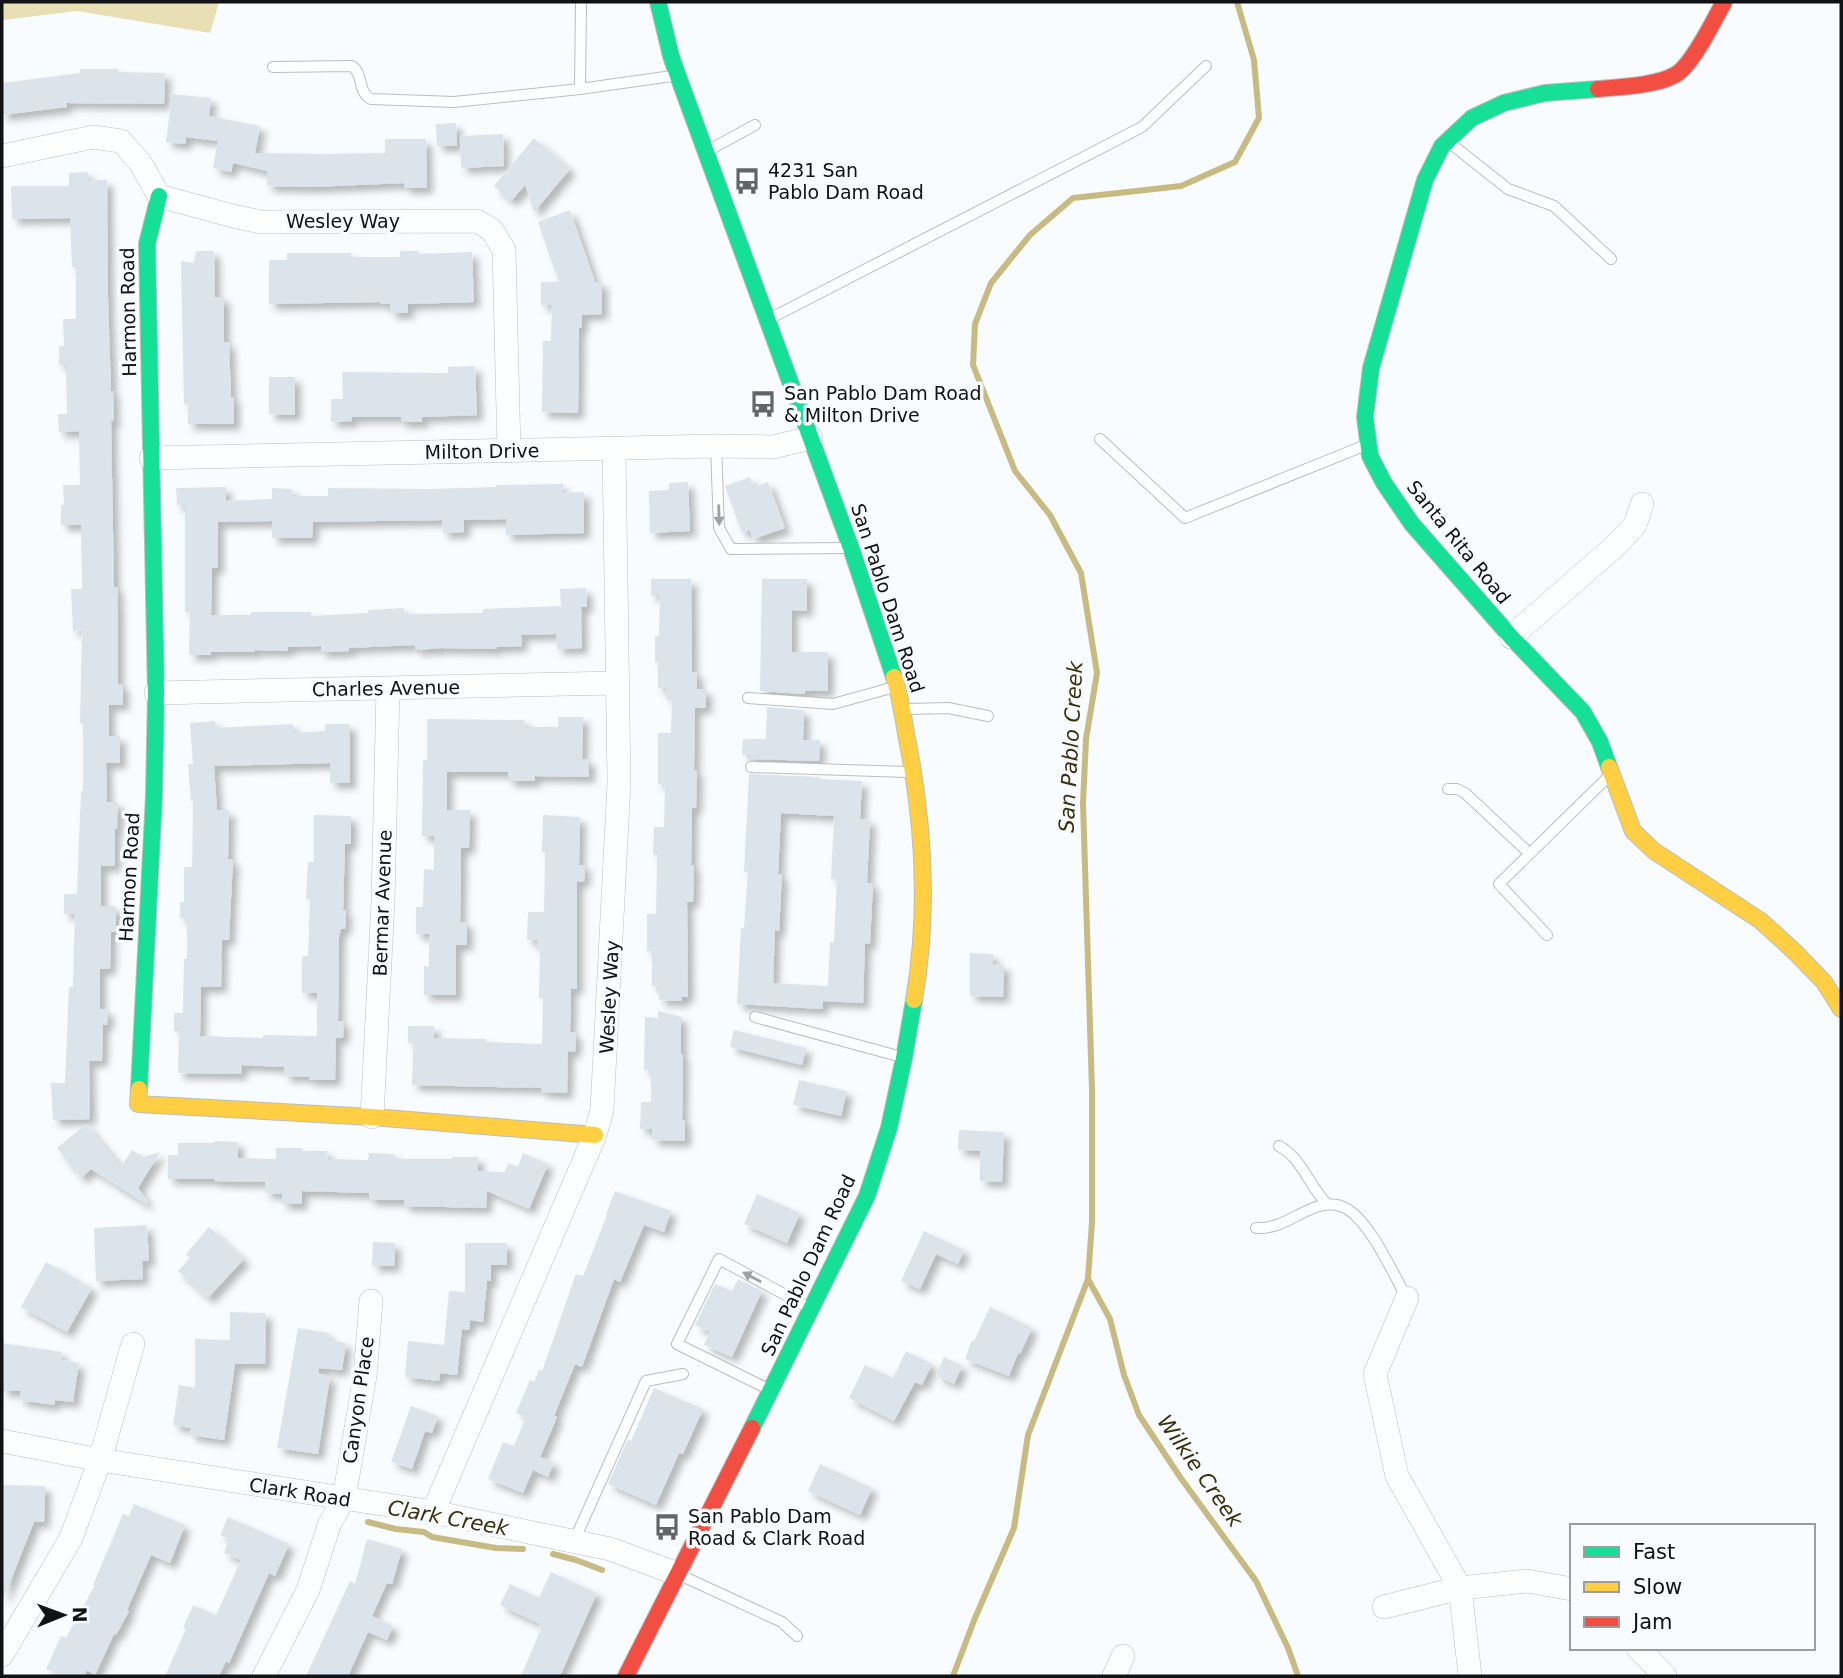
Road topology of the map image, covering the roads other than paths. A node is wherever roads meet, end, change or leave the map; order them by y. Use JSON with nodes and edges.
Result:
{"nodes":[{"id":1,"x":581,"y":2,"type":"edge"},
{"id":2,"x":658,"y":2,"type":"edge"},
{"id":3,"x":1724,"y":2,"type":"edge"},
{"id":4,"x":1206,"y":66,"type":"dead end"},
{"id":5,"x":273,"y":67,"type":"dead end"},
{"id":6,"x":678,"y":76,"type":"junction"},
{"id":7,"x":580,"y":89,"type":"junction"},
{"id":8,"x":755,"y":125,"type":"dead end"},
{"id":9,"x":1447,"y":141,"type":"junction"},
{"id":10,"x":705,"y":152,"type":"junction"},
{"id":11,"x":2,"y":156,"type":"edge"},
{"id":12,"x":159,"y":196,"type":"junction"},
{"id":13,"x":1611,"y":259,"type":"dead end"},
{"id":14,"x":768,"y":320,"type":"junction"},
{"id":15,"x":811,"y":438,"type":"junction"},
{"id":16,"x":1100,"y":439,"type":"dead end"},
{"id":17,"x":1368,"y":444,"type":"junction"},
{"id":18,"x":716,"y":446,"type":"junction"},
{"id":19,"x":614,"y":449,"type":"junction"},
{"id":20,"x":509,"y":451,"type":"junction"},
{"id":21,"x":151,"y":458,"type":"junction"},
{"id":22,"x":1642,"y":504,"type":"dead end"},
{"id":23,"x":851,"y":548,"type":"junction"},
{"id":24,"x":1511,"y":637,"type":"junction"},
{"id":25,"x":616,"y":683,"type":"junction"},
{"id":26,"x":897,"y":686,"type":"junction"},
{"id":27,"x":388,"y":689,"type":"junction"},
{"id":28,"x":156,"y":693,"type":"junction"},
{"id":29,"x":748,"y":698,"type":"dead end"},
{"id":30,"x":902,"y":709,"type":"junction"},
{"id":31,"x":988,"y":716,"type":"dead end"},
{"id":32,"x":751,"y":767,"type":"dead end"},
{"id":33,"x":914,"y":772,"type":"junction"},
{"id":34,"x":1611,"y":774,"type":"junction"},
{"id":35,"x":1448,"y":789,"type":"dead end"},
{"id":36,"x":1530,"y":853,"type":"junction"},
{"id":37,"x":1547,"y":935,"type":"dead end"},
{"id":38,"x":1841,"y":1009,"type":"edge"},
{"id":39,"x":755,"y":1017,"type":"dead end"},
{"id":40,"x":904,"y":1058,"type":"junction"},
{"id":41,"x":372,"y":1117,"type":"junction"},
{"id":42,"x":595,"y":1135,"type":"junction"},
{"id":43,"x":1279,"y":1146,"type":"dead end"},
{"id":44,"x":1327,"y":1204,"type":"junction"},
{"id":45,"x":1256,"y":1228,"type":"dead end"},
{"id":46,"x":1407,"y":1298,"type":"joint"},
{"id":47,"x":371,"y":1301,"type":"dead end"},
{"id":48,"x":812,"y":1309,"type":"junction"},
{"id":49,"x":132,"y":1344,"type":"dead end"},
{"id":50,"x":682,"y":1374,"type":"dead end"},
{"id":51,"x":771,"y":1391,"type":"junction"},
{"id":52,"x":2,"y":1441,"type":"edge"},
{"id":53,"x":100,"y":1460,"type":"junction"},
{"id":54,"x":344,"y":1499,"type":"junction"},
{"id":55,"x":433,"y":1512,"type":"junction"},
{"id":56,"x":574,"y":1541,"type":"junction"},
{"id":57,"x":678,"y":1574,"type":"junction"},
{"id":58,"x":1460,"y":1588,"type":"junction"},
{"id":59,"x":1570,"y":1588,"type":"edge"},
{"id":60,"x":1384,"y":1607,"type":"dead end"},
{"id":61,"x":797,"y":1636,"type":"dead end"},
{"id":62,"x":1640,"y":1650,"type":"edge"},
{"id":63,"x":2,"y":1655,"type":"edge"},
{"id":64,"x":264,"y":1676,"type":"edge"},
{"id":65,"x":626,"y":1676,"type":"edge"},
{"id":66,"x":1470,"y":1676,"type":"edge"},
{"id":67,"x":1665,"y":1676,"type":"edge"}],
"edges":[{"from":1,"to":7,"type":"lane"},
{"from":2,"to":6,"type":"street","name":"San Pablo Dam Road"},
{"from":3,"to":9,"type":"street","name":"Santa Rita Road"},
{"from":4,"to":14,"type":"lane"},
{"from":5,"to":7,"type":"lane"},
{"from":6,"to":7,"type":"lane"},
{"from":6,"to":10,"type":"street","name":"San Pablo Dam Road"},
{"from":8,"to":10,"type":"lane"},
{"from":9,"to":13,"type":"lane"},
{"from":9,"to":17,"type":"street","name":"Santa Rita Road"},
{"from":10,"to":14,"type":"street","name":"San Pablo Dam Road"},
{"from":11,"to":12,"type":"street"},
{"from":12,"to":20,"type":"street","name":"Wesley Way"},
{"from":12,"to":21,"type":"street","name":"Harmon Road"},
{"from":14,"to":15,"type":"street","name":"San Pablo Dam Road"},
{"from":15,"to":18,"type":"street","name":"Milton Drive"},
{"from":15,"to":23,"type":"street","name":"San Pablo Dam Road"},
{"from":16,"to":17,"type":"lane"},
{"from":17,"to":24,"type":"street","name":"Santa Rita Road"},
{"from":18,"to":19,"type":"street","name":"Milton Drive"},
{"from":18,"to":23,"type":"lane","one_way":true},
{"from":19,"to":20,"type":"street","name":"Milton Drive"},
{"from":19,"to":25,"type":"street","name":"Wesley Way"},
{"from":20,"to":21,"type":"street","name":"Milton Drive"},
{"from":21,"to":28,"type":"street","name":"Harmon Road"},
{"from":22,"to":24,"type":"street"},
{"from":23,"to":26,"type":"street","name":"San Pablo Dam Road"},
{"from":24,"to":34,"type":"street","name":"Santa Rita Road"},
{"from":25,"to":27,"type":"street","name":"Charles Avenue"},
{"from":25,"to":42,"type":"street","name":"Wesley Way"},
{"from":26,"to":29,"type":"lane"},
{"from":26,"to":30,"type":"street","name":"San Pablo Dam Road"},
{"from":27,"to":28,"type":"street","name":"Charles Avenue"},
{"from":27,"to":41,"type":"street","name":"Bermar Avenue"},
{"from":28,"to":41,"type":"street","name":"Harmon Road"},
{"from":30,"to":31,"type":"lane"},
{"from":30,"to":33,"type":"street","name":"San Pablo Dam Road"},
{"from":32,"to":33,"type":"lane"},
{"from":33,"to":40,"type":"street","name":"San Pablo Dam Road"},
{"from":34,"to":36,"type":"lane"},
{"from":34,"to":38,"type":"street","name":"Santa Rita Road"},
{"from":35,"to":36,"type":"lane"},
{"from":36,"to":37,"type":"lane"},
{"from":39,"to":40,"type":"lane"},
{"from":40,"to":48,"type":"street","name":"San Pablo Dam Road"},
{"from":41,"to":42,"type":"street","name":"Harmon Road"},
{"from":42,"to":55,"type":"street","name":"Wesley Way"},
{"from":43,"to":44,"type":"lane"},
{"from":44,"to":45,"type":"lane"},
{"from":44,"to":46,"type":"lane"},
{"from":46,"to":58,"type":"street"},
{"from":47,"to":54,"type":"street","name":"Canyon Place"},
{"from":48,"to":51,"type":"street","name":"San Pablo Dam Road"},
{"from":48,"to":51,"type":"lane","one_way":true},
{"from":49,"to":53,"type":"street"},
{"from":50,"to":56,"type":"lane"},
{"from":51,"to":57,"type":"street","name":"San Pablo Dam Road"},
{"from":52,"to":53,"type":"street","name":"Clark Road"},
{"from":53,"to":54,"type":"street","name":"Clark Road"},
{"from":53,"to":63,"type":"street"},
{"from":54,"to":55,"type":"street","name":"Clark Road"},
{"from":54,"to":64,"type":"street","name":"Canyon Place"},
{"from":55,"to":56,"type":"street","name":"Clark Road"},
{"from":56,"to":57,"type":"street","name":"Clark Road"},
{"from":57,"to":61,"type":"lane"},
{"from":57,"to":65,"type":"street","name":"San Pablo Dam Road"},
{"from":58,"to":59,"type":"street"},
{"from":58,"to":60,"type":"street"},
{"from":58,"to":66,"type":"street"},
{"from":62,"to":67,"type":"street"}]}
